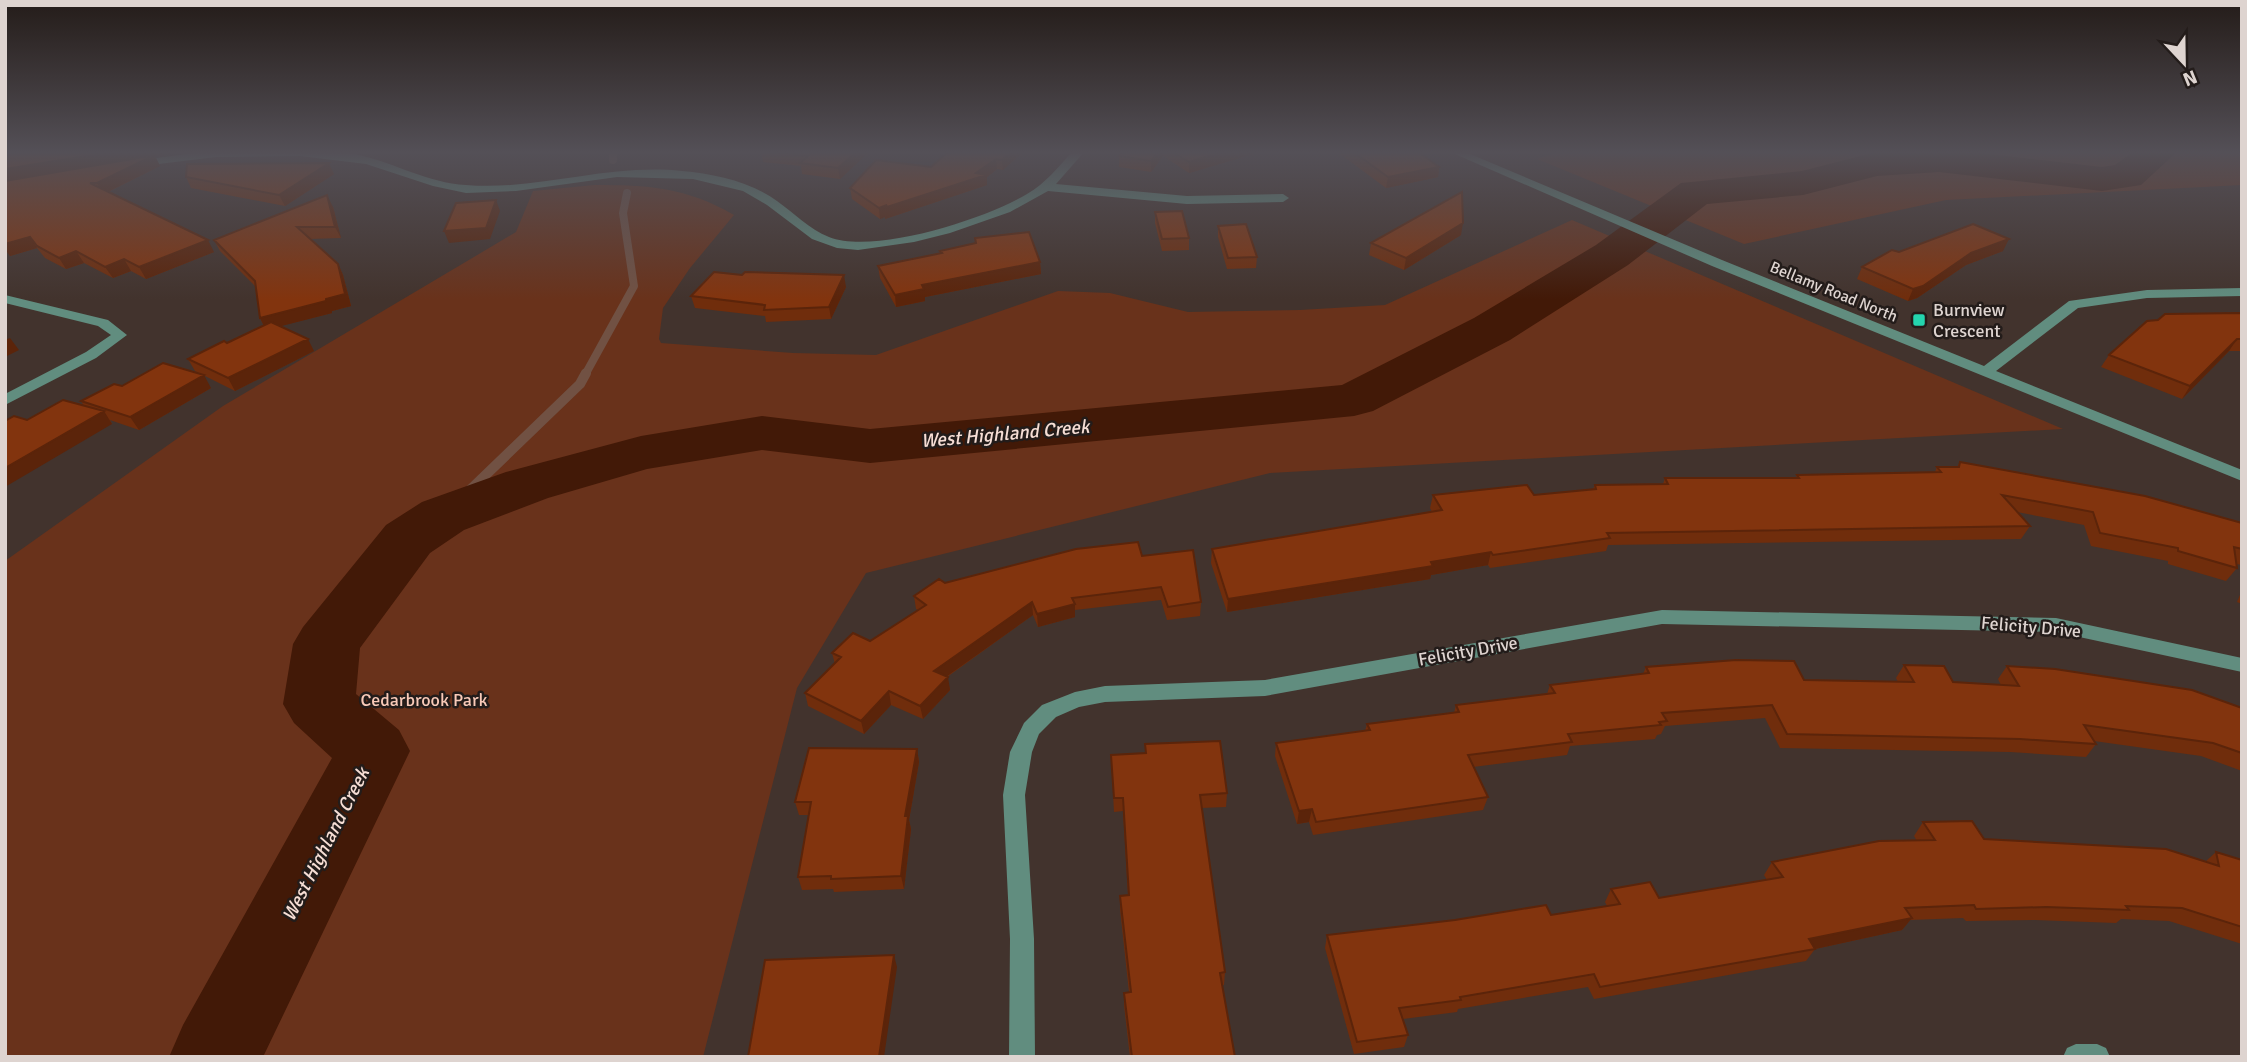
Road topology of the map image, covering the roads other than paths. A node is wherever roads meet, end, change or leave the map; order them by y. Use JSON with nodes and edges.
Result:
{"nodes":[{"id":1,"x":770,"y":201,"type":"edge"},
{"id":2,"x":1021,"y":201,"type":"edge"},
{"id":3,"x":1572,"y":201,"type":"edge"},
{"id":4,"x":2242,"y":292,"type":"edge"},
{"id":5,"x":5,"y":299,"type":"edge"},
{"id":6,"x":1988,"y":370,"type":"junction"},
{"id":7,"x":5,"y":400,"type":"edge"},
{"id":8,"x":2242,"y":476,"type":"edge"},
{"id":9,"x":2242,"y":665,"type":"edge"},
{"id":10,"x":1022,"y":1057,"type":"edge"},
{"id":11,"x":2076,"y":1057,"type":"edge"},
{"id":12,"x":2096,"y":1057,"type":"edge"}],
"edges":[{"from":1,"to":2,"type":"street"},
{"from":3,"to":6,"type":"street","name":"Bellamy Road North"},
{"from":4,"to":6,"type":"street"},
{"from":5,"to":7,"type":"street"},
{"from":6,"to":8,"type":"street","name":"Bellamy Road North"},
{"from":9,"to":10,"type":"street","name":"Felicity Drive"},
{"from":11,"to":12,"type":"street"}]}
